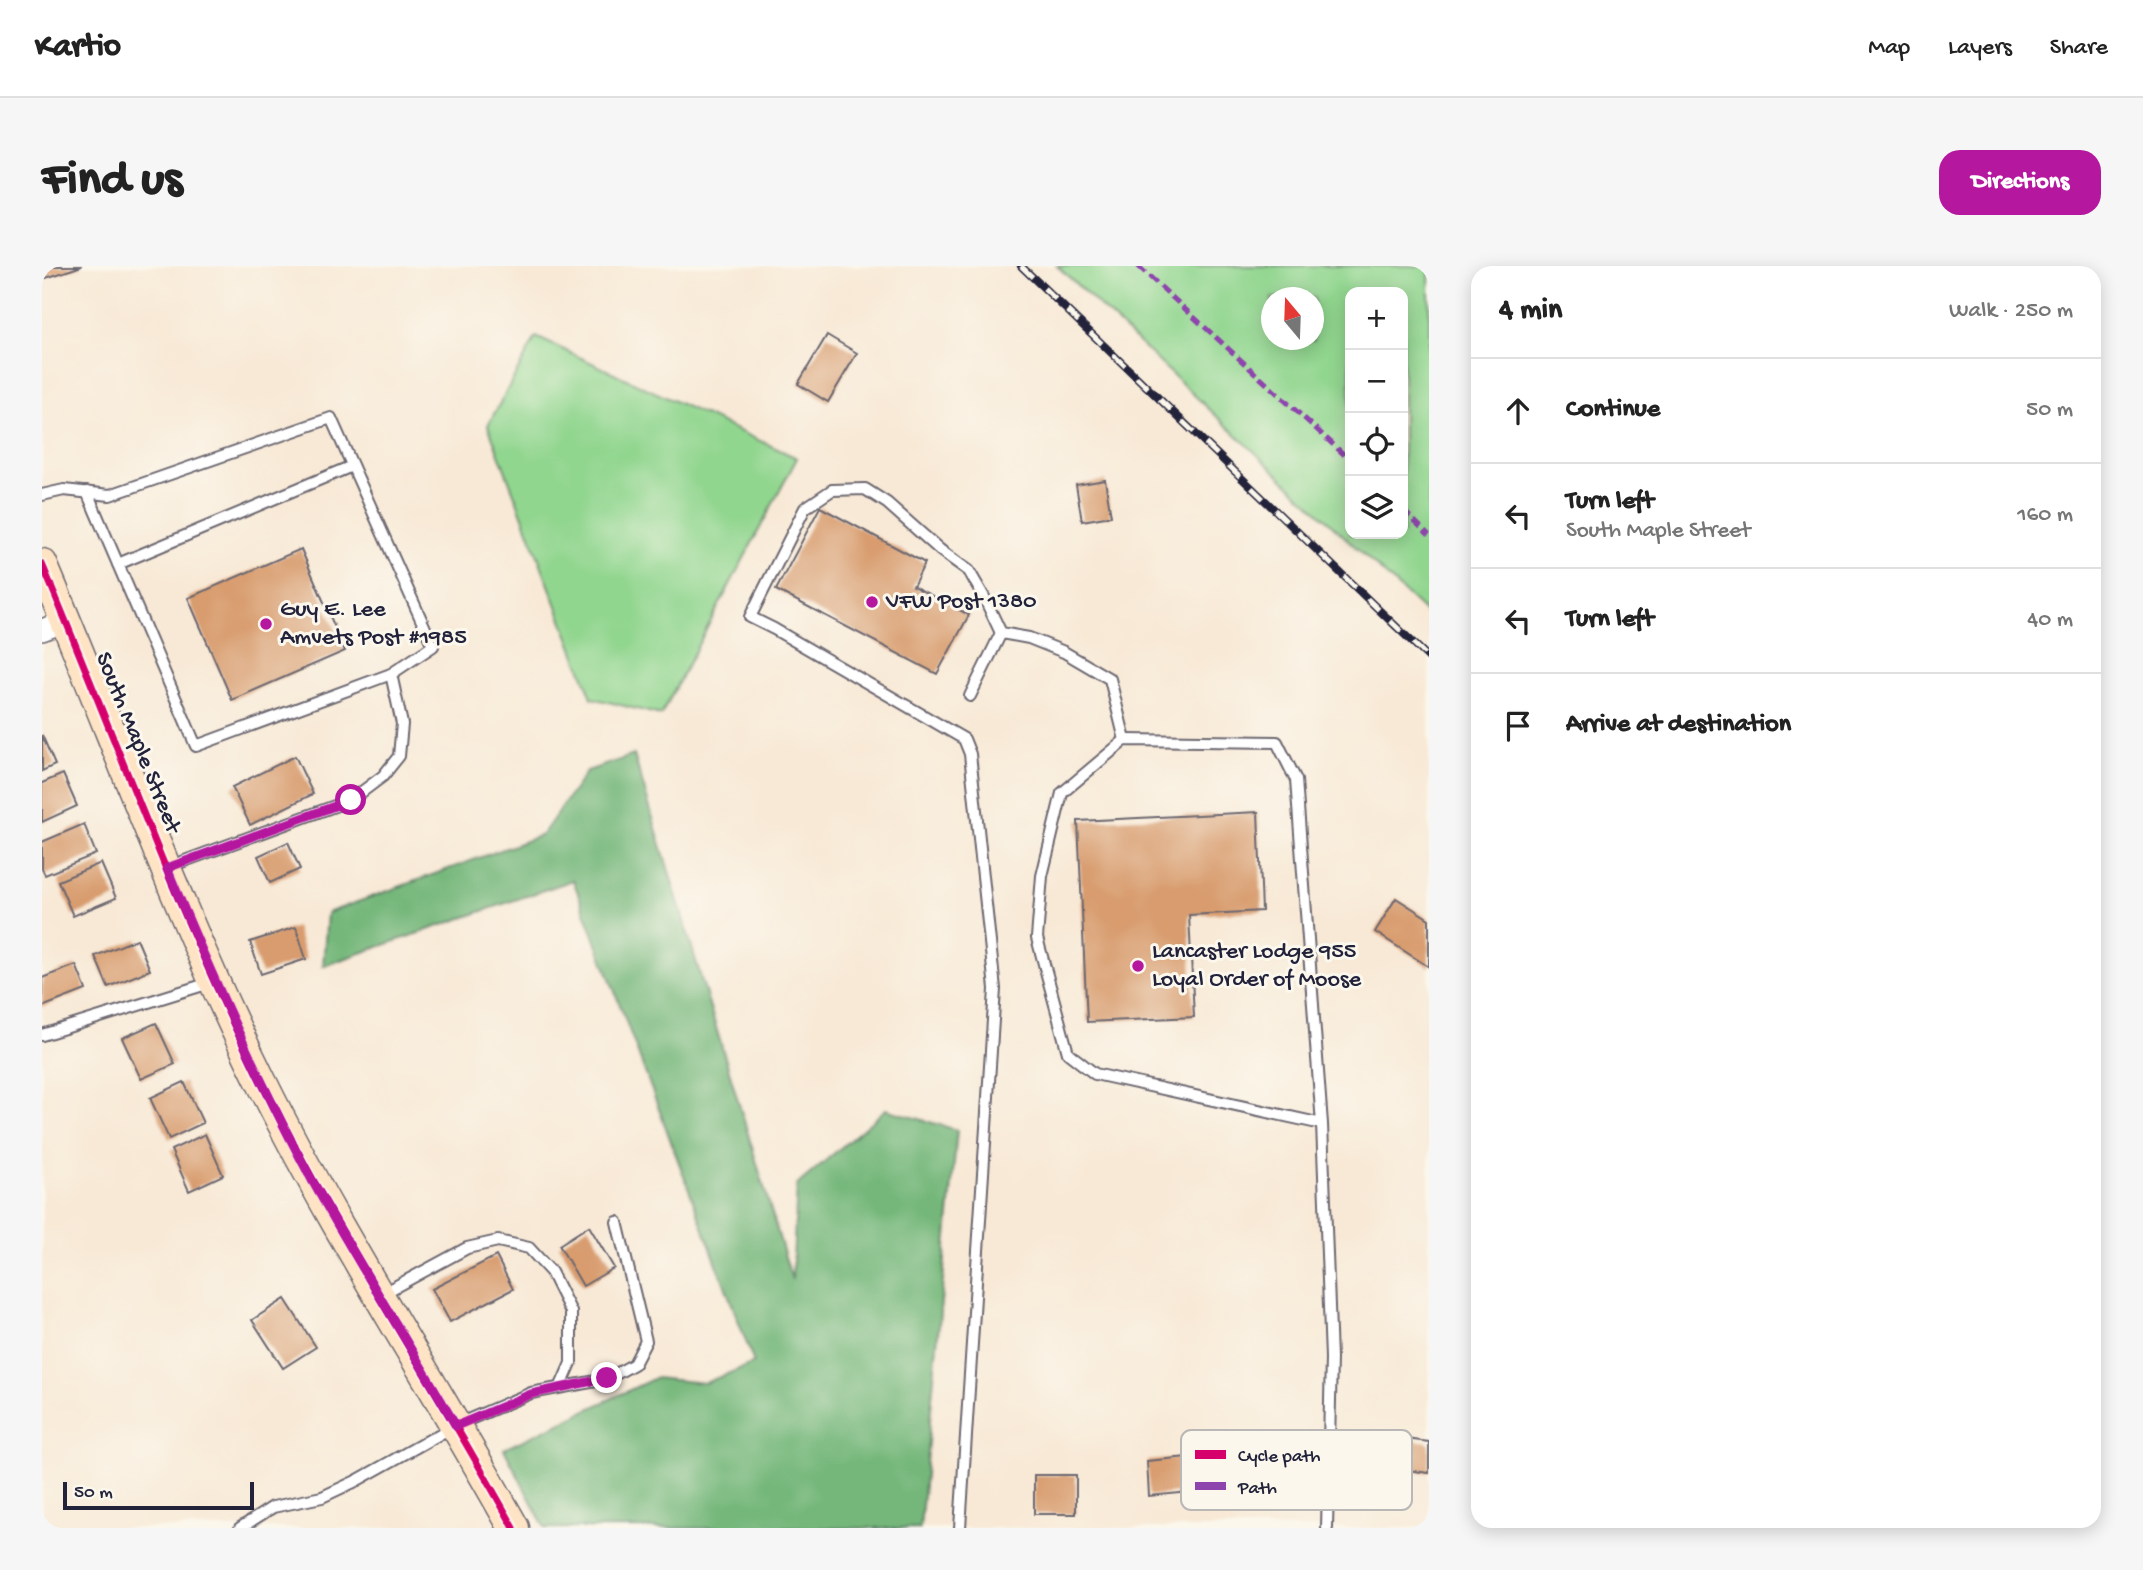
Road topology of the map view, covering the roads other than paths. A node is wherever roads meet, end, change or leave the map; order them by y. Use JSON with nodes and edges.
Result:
{"nodes":[{"id":1,"x":352,"y":466,"type":"junction"},
{"id":2,"x":87,"y":492,"type":"junction"},
{"id":3,"x":42,"y":495,"type":"edge"},
{"id":4,"x":42,"y":564,"type":"edge"},
{"id":5,"x":118,"y":564,"type":"junction"},
{"id":6,"x":54,"y":626,"type":"edge"},
{"id":7,"x":1001,"y":634,"type":"junction"},
{"id":8,"x":391,"y":674,"type":"junction"},
{"id":9,"x":970,"y":696,"type":"dead end"},
{"id":10,"x":1125,"y":740,"type":"junction"},
{"id":11,"x":167,"y":868,"type":"junction"},
{"id":12,"x":216,"y":981,"type":"junction"},
{"id":13,"x":42,"y":1035,"type":"edge"},
{"id":14,"x":1322,"y":1124,"type":"junction"},
{"id":15,"x":617,"y":1222,"type":"dead end"},
{"id":16,"x":380,"y":1295,"type":"junction"},
{"id":17,"x":561,"y":1386,"type":"junction"},
{"id":18,"x":456,"y":1426,"type":"junction"},
{"id":19,"x":1329,"y":1430,"type":"edge"},
{"id":20,"x":1327,"y":1510,"type":"edge"},
{"id":21,"x":240,"y":1528,"type":"edge"},
{"id":22,"x":513,"y":1528,"type":"edge"},
{"id":23,"x":960,"y":1528,"type":"edge"},
{"id":24,"x":1327,"y":1528,"type":"edge"}],
"edges":[{"from":1,"to":2,"type":"lane"},
{"from":1,"to":5,"type":"lane"},
{"from":1,"to":8,"type":"lane"},
{"from":2,"to":3,"type":"lane"},
{"from":2,"to":5,"type":"lane"},
{"from":4,"to":6,"type":"street","name":"South Maple Street"},
{"from":5,"to":8,"type":"lane"},
{"from":6,"to":11,"type":"street","name":"South Maple Street"},
{"from":7,"to":9,"type":"lane"},
{"from":7,"to":10,"type":"lane"},
{"from":7,"to":23,"type":"lane"},
{"from":8,"to":11,"type":"lane"},
{"from":10,"to":14,"type":"lane"},
{"from":10,"to":14,"type":"lane"},
{"from":11,"to":12,"type":"street","name":"South Maple Street"},
{"from":12,"to":13,"type":"lane"},
{"from":12,"to":16,"type":"street","name":"South Maple Street"},
{"from":14,"to":19,"type":"lane"},
{"from":15,"to":17,"type":"lane"},
{"from":16,"to":17,"type":"lane"},
{"from":16,"to":18,"type":"street","name":"South Maple Street"},
{"from":17,"to":18,"type":"lane"},
{"from":18,"to":21,"type":"lane"},
{"from":18,"to":22,"type":"street","name":"South Maple Street"},
{"from":20,"to":24,"type":"lane"}]}
